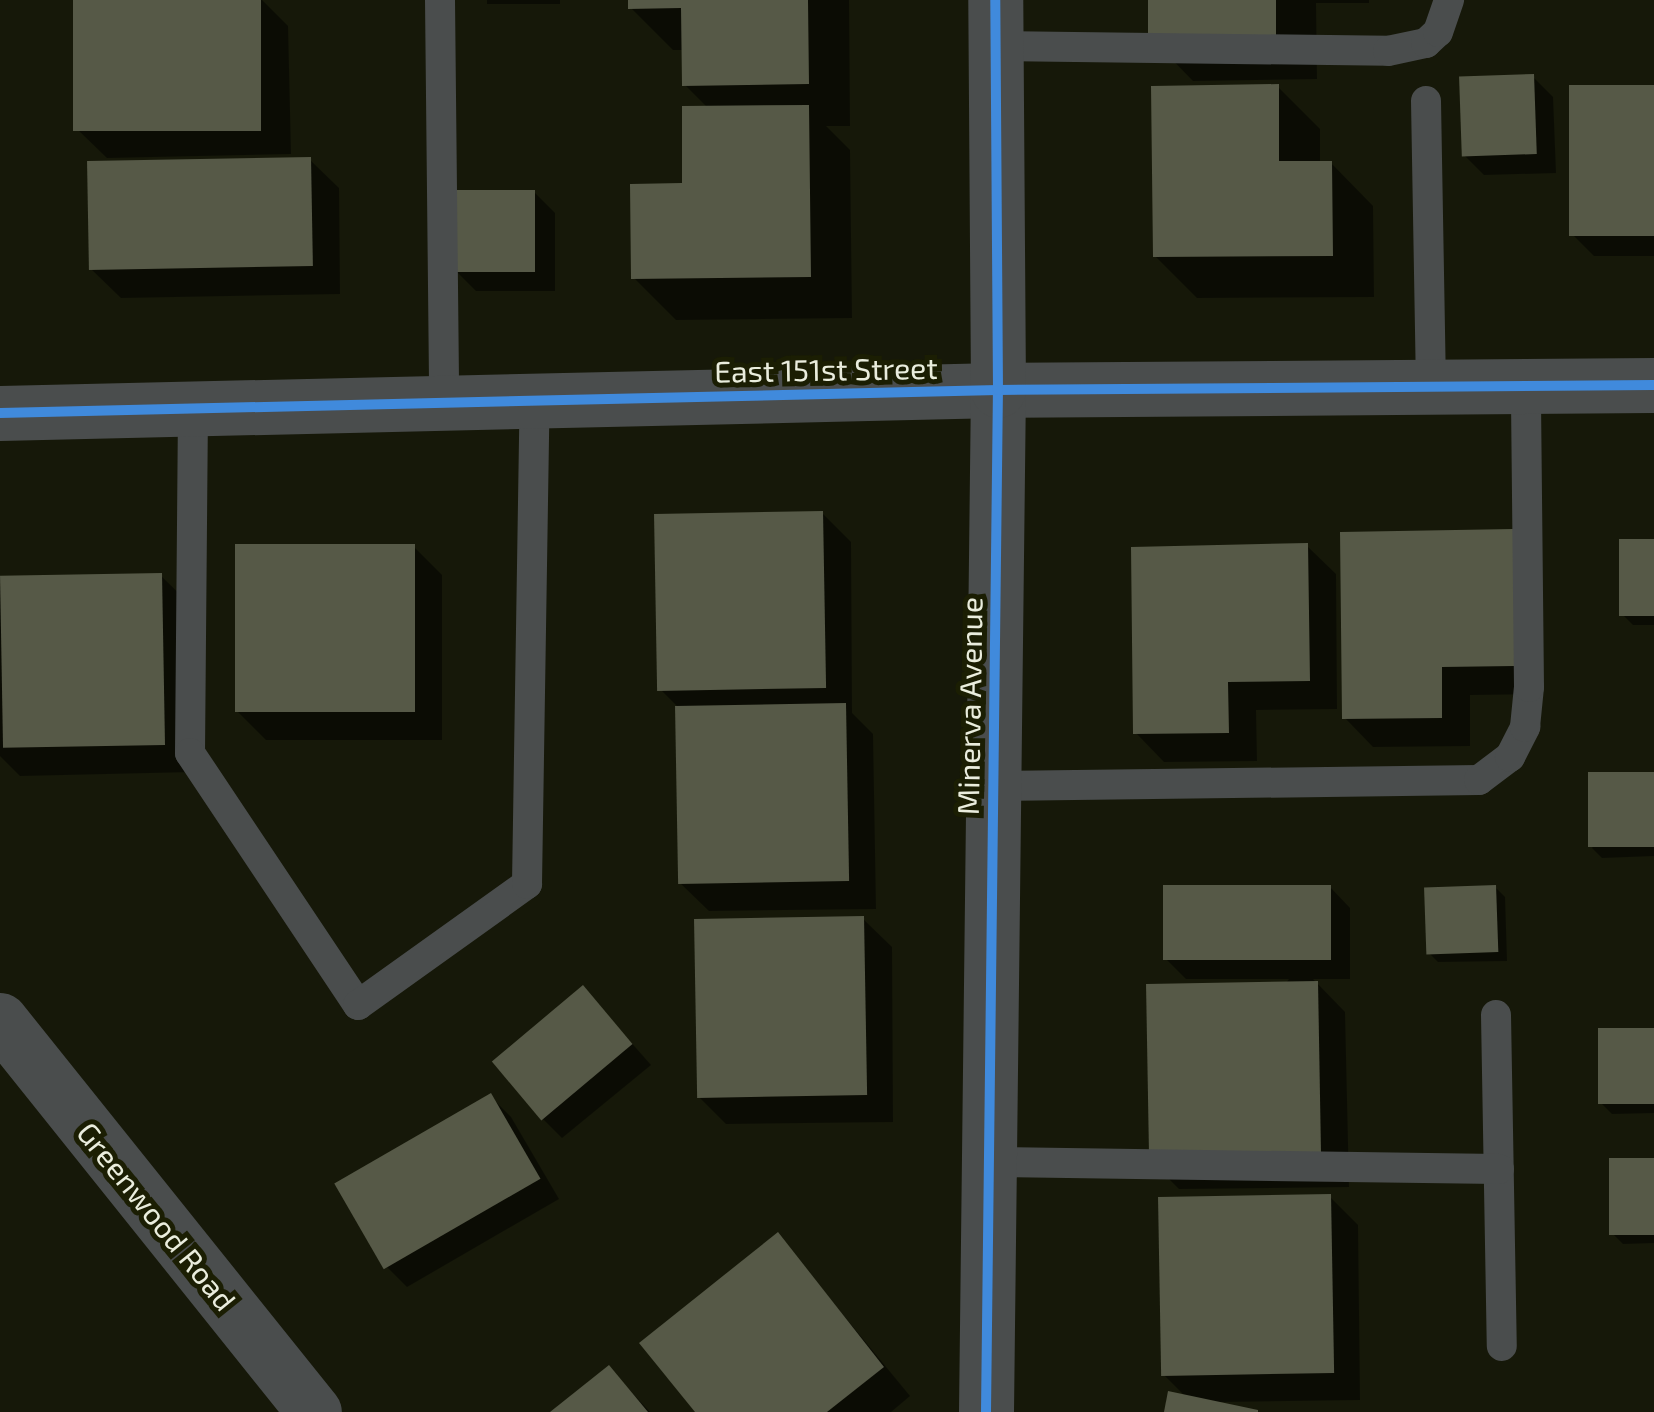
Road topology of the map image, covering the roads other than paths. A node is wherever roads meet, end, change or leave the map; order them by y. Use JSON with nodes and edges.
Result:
{"nodes":[{"id":1,"x":440,"y":0,"type":"edge"},
{"id":2,"x":1449,"y":0,"type":"edge"},
{"id":3,"x":995,"y":23,"type":"edge"},
{"id":4,"x":1426,"y":101,"type":"dead end"},
{"id":5,"x":1654,"y":385,"type":"edge"},
{"id":6,"x":1526,"y":386,"type":"junction"},
{"id":7,"x":1431,"y":387,"type":"junction"},
{"id":8,"x":998,"y":390,"type":"junction"},
{"id":9,"x":536,"y":400,"type":"junction"},
{"id":10,"x":444,"y":402,"type":"junction"},
{"id":11,"x":193,"y":409,"type":"junction"},
{"id":12,"x":0,"y":413,"type":"edge"},
{"id":13,"x":994,"y":786,"type":"junction"},
{"id":14,"x":1496,"y":1015,"type":"dead end"},
{"id":15,"x":0,"y":1020,"type":"edge"},
{"id":16,"x":989,"y":1162,"type":"junction"},
{"id":17,"x":1498,"y":1169,"type":"junction"},
{"id":18,"x":1502,"y":1346,"type":"dead end"},
{"id":19,"x":314,"y":1412,"type":"edge"},
{"id":20,"x":986,"y":1412,"type":"edge"}],
"edges":[{"from":1,"to":10,"type":"lane"},
{"from":2,"to":3,"type":"lane"},
{"from":3,"to":8,"type":"street","name":"Minerva Avenue"},
{"from":4,"to":7,"type":"lane"},
{"from":5,"to":6,"type":"street","name":"East 151st Street"},
{"from":6,"to":7,"type":"street","name":"East 151st Street"},
{"from":6,"to":13,"type":"lane"},
{"from":7,"to":8,"type":"street","name":"East 151st Street"},
{"from":8,"to":9,"type":"street","name":"East 151st Street"},
{"from":8,"to":13,"type":"street","name":"Minerva Avenue"},
{"from":9,"to":10,"type":"street","name":"East 151st Street"},
{"from":9,"to":11,"type":"lane"},
{"from":10,"to":11,"type":"street","name":"East 151st Street"},
{"from":11,"to":12,"type":"street","name":"East 151st Street"},
{"from":13,"to":16,"type":"street","name":"Minerva Avenue"},
{"from":14,"to":17,"type":"lane"},
{"from":15,"to":19,"type":"street","name":"Greenwood Road"},
{"from":16,"to":17,"type":"lane"},
{"from":16,"to":20,"type":"street","name":"Minerva Avenue"},
{"from":17,"to":18,"type":"lane"}]}
